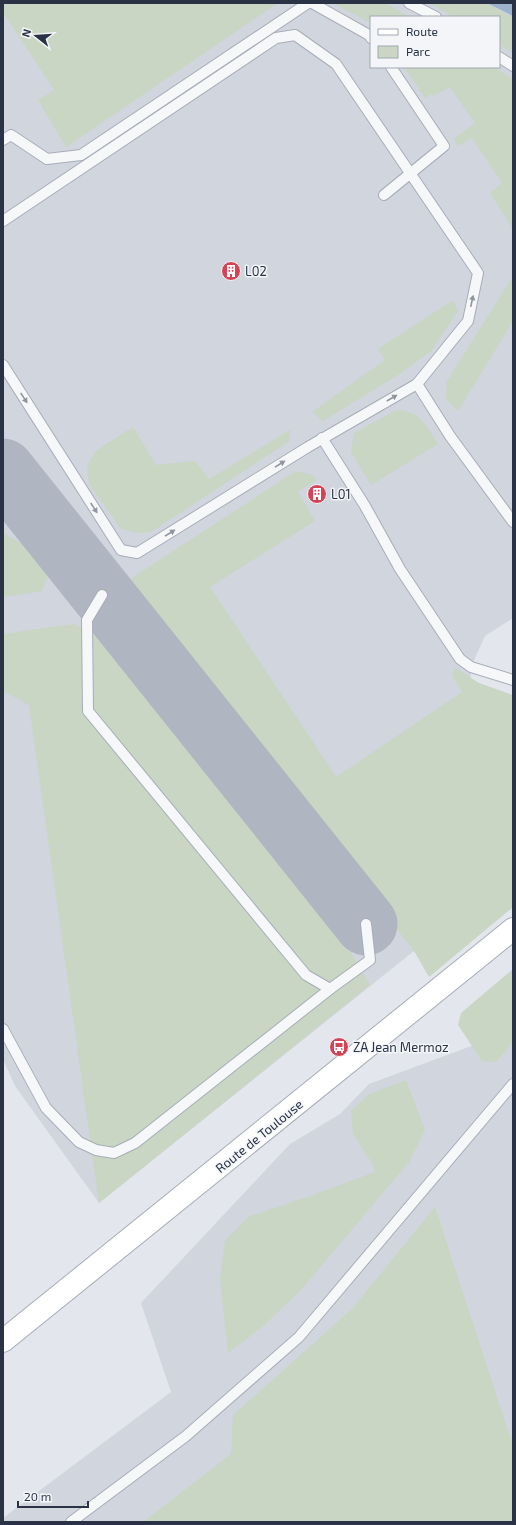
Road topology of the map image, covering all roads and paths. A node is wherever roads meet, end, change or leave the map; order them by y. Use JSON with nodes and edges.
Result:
{"nodes":[{"id":1,"x":308,"y":3,"type":"edge"},
{"id":2,"x":312,"y":3,"type":"edge"},
{"id":3,"x":409,"y":3,"type":"edge"},
{"id":4,"x":434,"y":16,"type":"edge"},
{"id":5,"x":370,"y":36,"type":"edge"},
{"id":6,"x":500,"y":58,"type":"edge"},
{"id":7,"x":513,"y":66,"type":"edge"},
{"id":8,"x":391,"y":68,"type":"edge"},
{"id":9,"x":3,"y":140,"type":"edge"},
{"id":10,"x":410,"y":174,"type":"junction"},
{"id":11,"x":384,"y":195,"type":"dead end"},
{"id":12,"x":3,"y":221,"type":"edge"},
{"id":13,"x":3,"y":365,"type":"edge"},
{"id":14,"x":417,"y":384,"type":"junction"},
{"id":15,"x":322,"y":438,"type":"junction"},
{"id":16,"x":513,"y":522,"type":"edge"},
{"id":17,"x":102,"y":595,"type":"dead end"},
{"id":18,"x":513,"y":680,"type":"edge"},
{"id":19,"x":366,"y":924,"type":"dead end"},
{"id":20,"x":513,"y":929,"type":"edge"},
{"id":21,"x":330,"y":989,"type":"junction"},
{"id":22,"x":3,"y":1029,"type":"edge"},
{"id":23,"x":513,"y":1084,"type":"edge"},
{"id":24,"x":3,"y":1341,"type":"edge"},
{"id":25,"x":71,"y":1522,"type":"edge"}],
"edges":[{"from":1,"to":9,"type":"lane"},
{"from":2,"to":5,"type":"lane"},
{"from":3,"to":4,"type":"lane"},
{"from":6,"to":7,"type":"lane"},
{"from":8,"to":10,"type":"lane"},
{"from":10,"to":11,"type":"lane"},
{"from":10,"to":12,"type":"lane"},
{"from":14,"to":10,"type":"lane","one_way":true},
{"from":13,"to":15,"type":"lane","one_way":true},
{"from":15,"to":14,"type":"lane","one_way":true},
{"from":14,"to":16,"type":"lane"},
{"from":15,"to":18,"type":"lane"},
{"from":17,"to":21,"type":"lane"},
{"from":19,"to":21,"type":"lane"},
{"from":20,"to":24,"type":"main road","name":"Route de Toulouse"},
{"from":21,"to":22,"type":"lane"},
{"from":23,"to":25,"type":"lane"}]}
